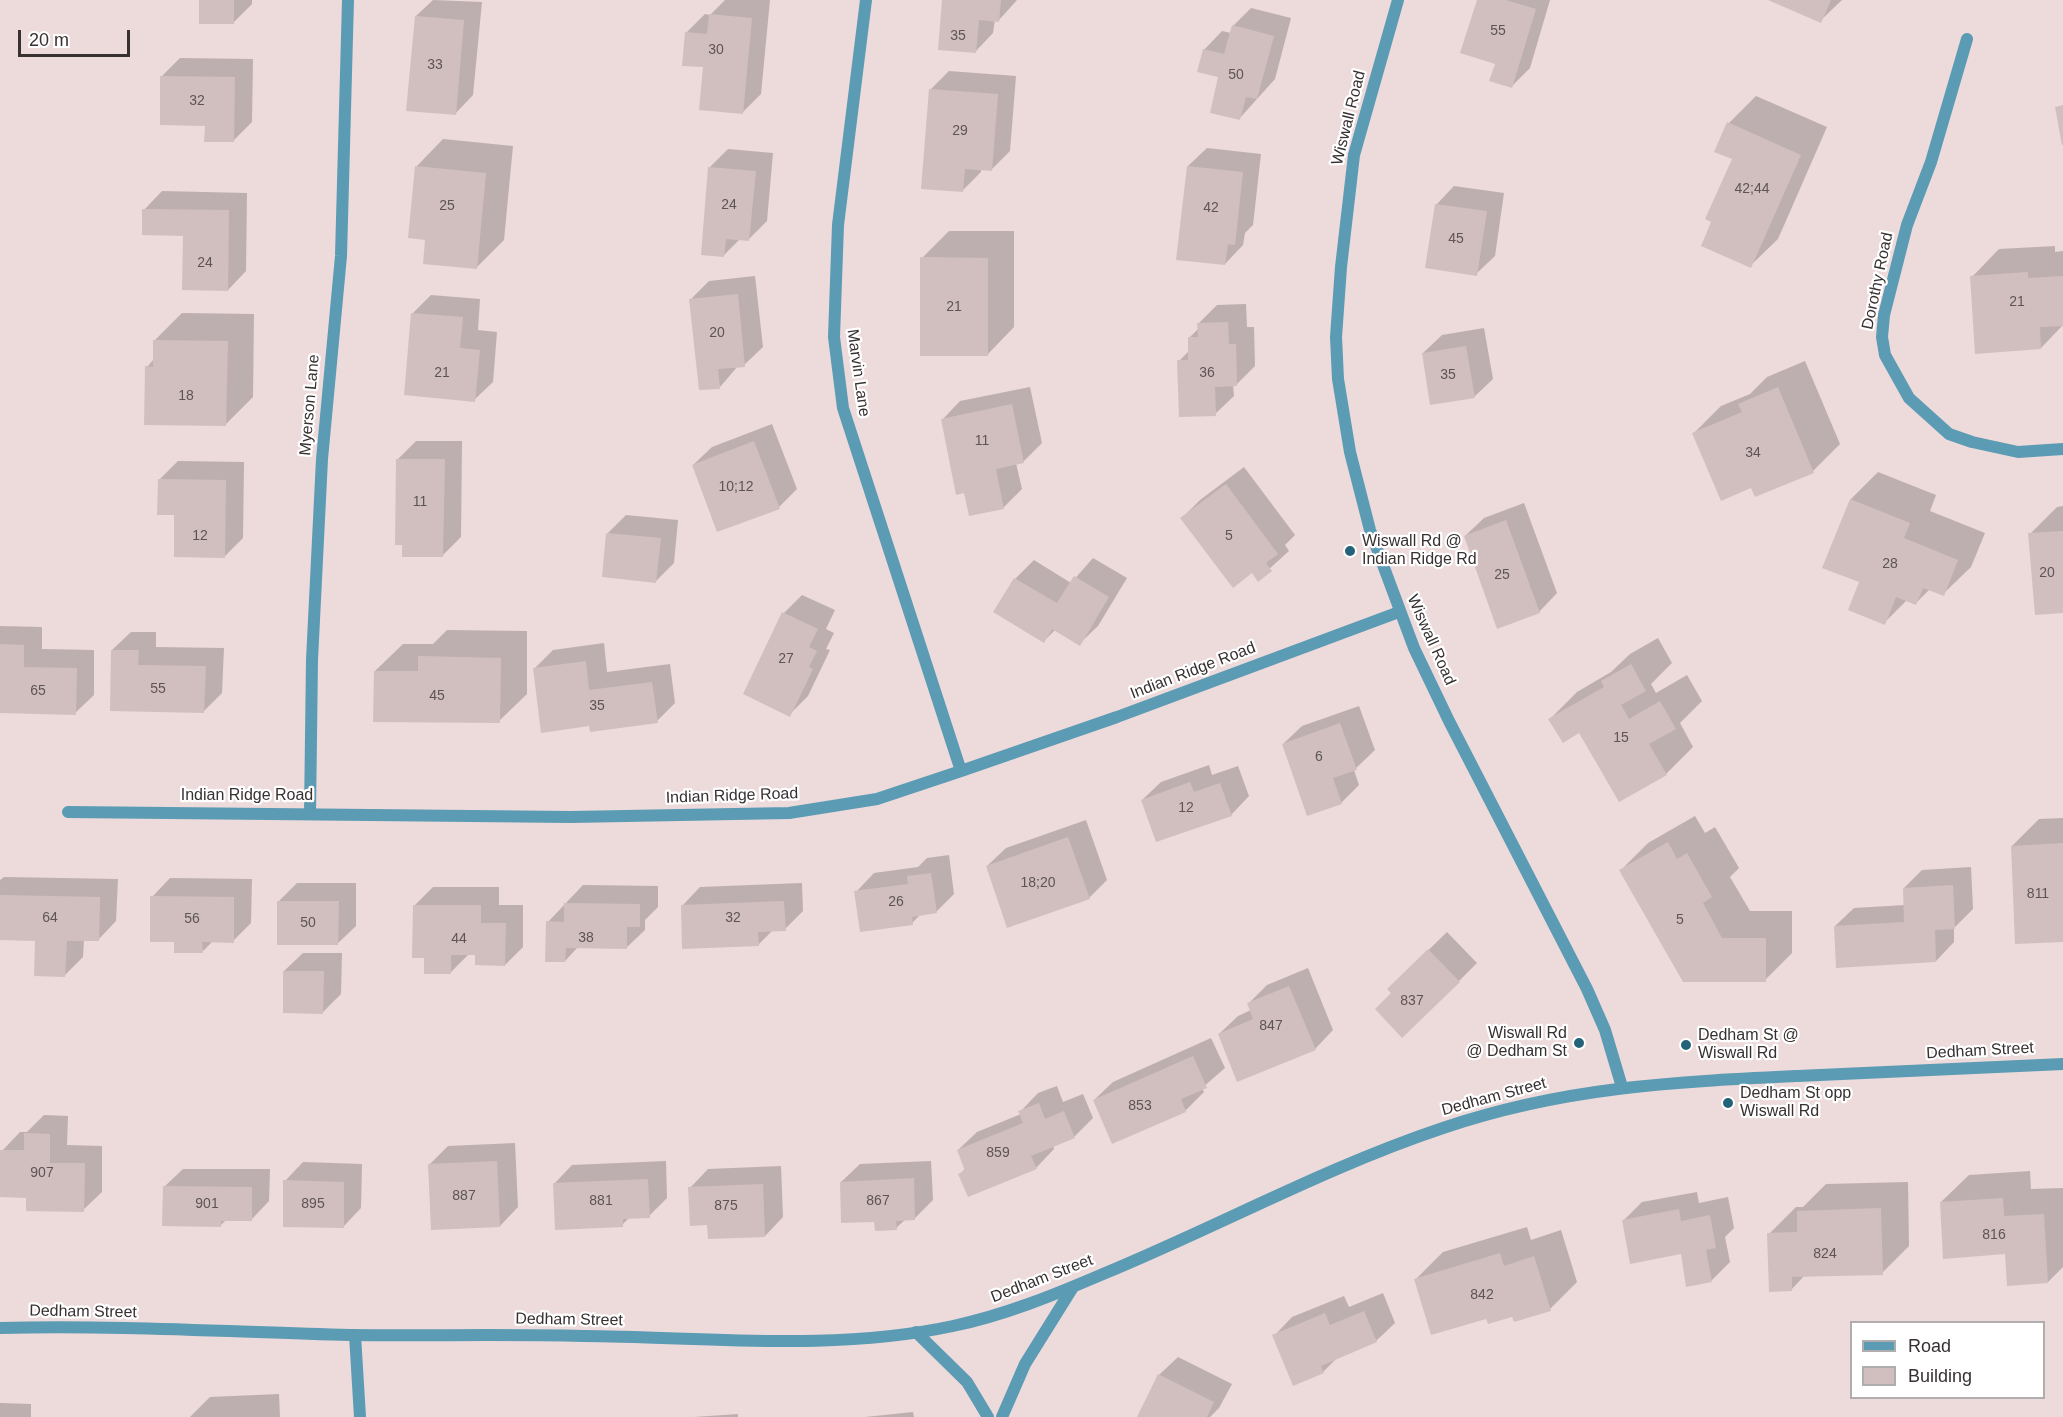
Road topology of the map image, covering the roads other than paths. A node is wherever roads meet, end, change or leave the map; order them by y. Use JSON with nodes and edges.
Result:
{"nodes":[{"id":1,"x":348,"y":0,"type":"edge"},
{"id":2,"x":866,"y":0,"type":"edge"},
{"id":3,"x":1398,"y":0,"type":"edge"},
{"id":4,"x":1967,"y":39,"type":"dead end"},
{"id":5,"x":2063,"y":450,"type":"edge"},
{"id":6,"x":1399,"y":612,"type":"junction"},
{"id":7,"x":961,"y":771,"type":"junction"},
{"id":8,"x":68,"y":812,"type":"dead end"},
{"id":9,"x":310,"y":813,"type":"junction"},
{"id":10,"x":2063,"y":1064,"type":"edge"},
{"id":11,"x":1622,"y":1087,"type":"junction"},
{"id":12,"x":1073,"y":1287,"type":"junction"},
{"id":13,"x":0,"y":1328,"type":"edge"},
{"id":14,"x":916,"y":1332,"type":"junction"},
{"id":15,"x":355,"y":1335,"type":"junction"},
{"id":16,"x":360,"y":1417,"type":"edge"},
{"id":17,"x":988,"y":1417,"type":"edge"},
{"id":18,"x":1002,"y":1417,"type":"edge"}],
"edges":[{"from":1,"to":9,"type":"street","name":"Myerson Lane"},
{"from":2,"to":7,"type":"street","name":"Marvin Lane"},
{"from":3,"to":6,"type":"street","name":"Wiswall Road"},
{"from":4,"to":5,"type":"street","name":"Dorothy Road"},
{"from":6,"to":7,"type":"street","name":"Indian Ridge Road"},
{"from":6,"to":11,"type":"street","name":"Wiswall Road"},
{"from":7,"to":9,"type":"street","name":"Indian Ridge Road"},
{"from":8,"to":9,"type":"street","name":"Indian Ridge Road"},
{"from":10,"to":11,"type":"street","name":"Dedham Street"},
{"from":11,"to":12,"type":"street","name":"Dedham Street"},
{"from":12,"to":14,"type":"street","name":"Dedham Street"},
{"from":12,"to":18,"type":"street"},
{"from":13,"to":15,"type":"street","name":"Dedham Street"},
{"from":14,"to":15,"type":"street","name":"Dedham Street"},
{"from":14,"to":17,"type":"street"},
{"from":15,"to":16,"type":"street"}]}
